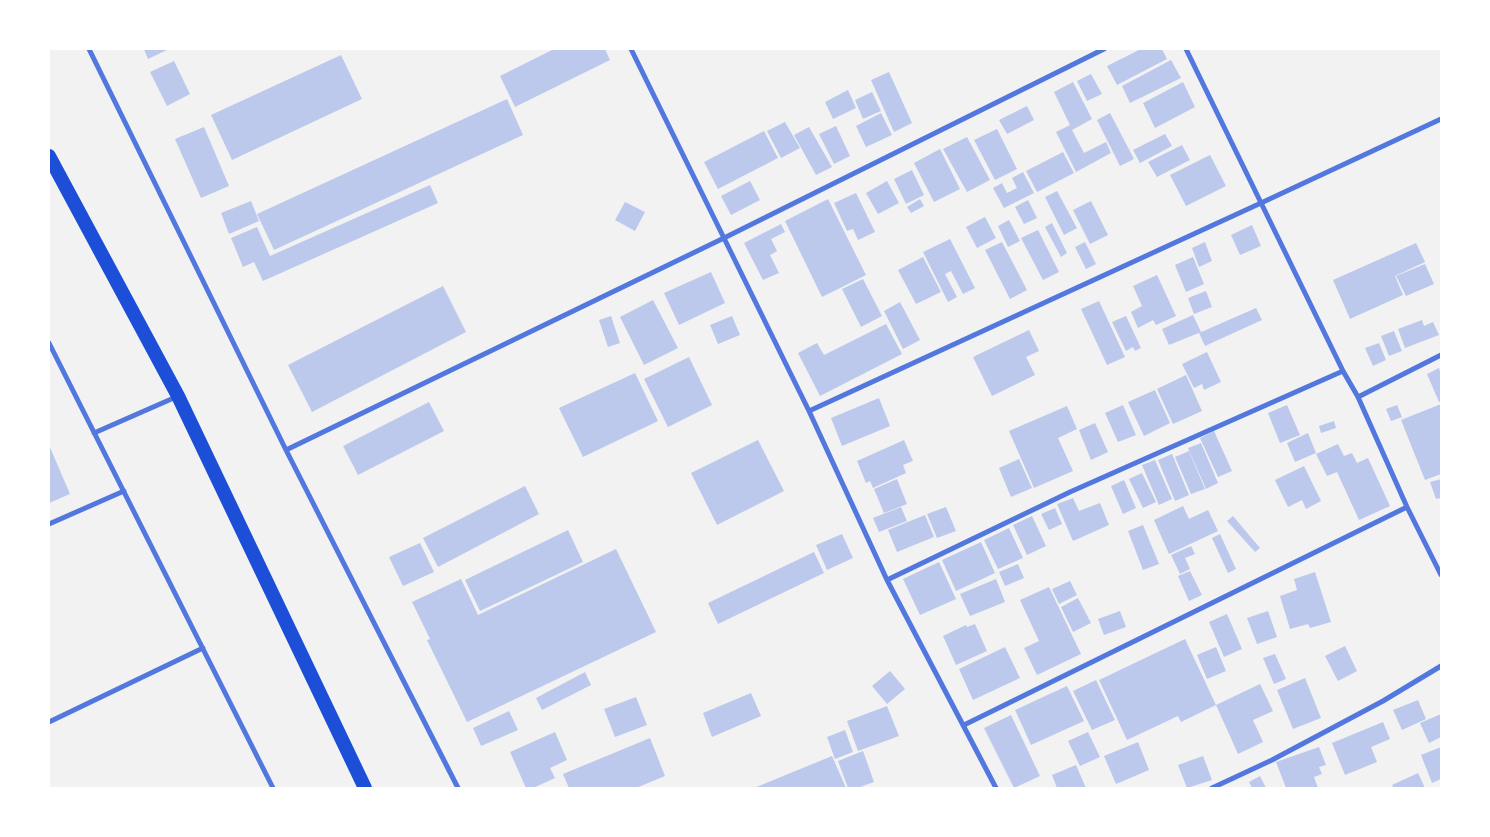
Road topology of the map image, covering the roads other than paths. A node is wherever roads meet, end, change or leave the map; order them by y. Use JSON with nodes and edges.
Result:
{"nodes":[{"id":1,"x":89,"y":49,"type":"edge"},
{"id":2,"x":631,"y":49,"type":"edge"},
{"id":3,"x":1104,"y":49,"type":"edge"},
{"id":4,"x":1186,"y":49,"type":"edge"},
{"id":5,"x":1441,"y":118,"type":"edge"},
{"id":6,"x":49,"y":156,"type":"edge"},
{"id":7,"x":1261,"y":203,"type":"junction"},
{"id":8,"x":724,"y":238,"type":"junction"},
{"id":9,"x":49,"y":343,"type":"edge"},
{"id":10,"x":1441,"y":355,"type":"edge"},
{"id":11,"x":1343,"y":371,"type":"junction"},
{"id":12,"x":178,"y":396,"type":"junction"},
{"id":13,"x":1358,"y":397,"type":"junction"},
{"id":14,"x":809,"y":411,"type":"junction"},
{"id":15,"x":94,"y":433,"type":"junction"},
{"id":16,"x":286,"y":450,"type":"junction"},
{"id":17,"x":124,"y":491,"type":"junction"},
{"id":18,"x":1407,"y":507,"type":"junction"},
{"id":19,"x":49,"y":524,"type":"edge"},
{"id":20,"x":1441,"y":575,"type":"edge"},
{"id":21,"x":887,"y":580,"type":"junction"},
{"id":22,"x":203,"y":648,"type":"junction"},
{"id":23,"x":1441,"y":666,"type":"edge"},
{"id":24,"x":49,"y":722,"type":"edge"},
{"id":25,"x":964,"y":726,"type":"junction"},
{"id":26,"x":273,"y":788,"type":"edge"},
{"id":27,"x":365,"y":788,"type":"edge"},
{"id":28,"x":458,"y":788,"type":"edge"},
{"id":29,"x":996,"y":788,"type":"edge"},
{"id":30,"x":1212,"y":788,"type":"edge"}],
"edges":[{"from":1,"to":16,"type":"street"},
{"from":2,"to":8,"type":"street"},
{"from":3,"to":8,"type":"street"},
{"from":4,"to":7,"type":"street"},
{"from":5,"to":7,"type":"street"},
{"from":6,"to":12,"type":"highway"},
{"from":7,"to":11,"type":"street"},
{"from":7,"to":14,"type":"street"},
{"from":8,"to":14,"type":"street"},
{"from":8,"to":16,"type":"street"},
{"from":9,"to":15,"type":"street"},
{"from":10,"to":13,"type":"street"},
{"from":11,"to":13,"type":"street"},
{"from":11,"to":21,"type":"street"},
{"from":12,"to":15,"type":"street"},
{"from":12,"to":27,"type":"highway"},
{"from":13,"to":18,"type":"street"},
{"from":14,"to":21,"type":"street"},
{"from":15,"to":17,"type":"street"},
{"from":16,"to":28,"type":"street"},
{"from":17,"to":19,"type":"street"},
{"from":17,"to":22,"type":"street"},
{"from":18,"to":20,"type":"street"},
{"from":18,"to":25,"type":"street"},
{"from":21,"to":25,"type":"street"},
{"from":22,"to":24,"type":"street"},
{"from":22,"to":26,"type":"street"},
{"from":23,"to":30,"type":"street"},
{"from":25,"to":29,"type":"street"}]}
